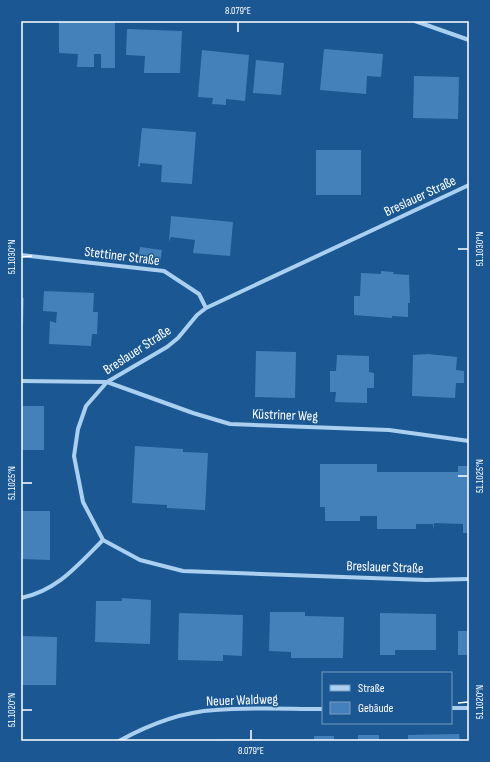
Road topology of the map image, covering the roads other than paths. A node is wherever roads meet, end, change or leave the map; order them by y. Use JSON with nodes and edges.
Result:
{"nodes":[{"id":1,"x":415,"y":21,"type":"edge"},
{"id":2,"x":469,"y":40,"type":"edge"},
{"id":3,"x":469,"y":185,"type":"edge"},
{"id":4,"x":21,"y":255,"type":"edge"},
{"id":5,"x":206,"y":308,"type":"junction"},
{"id":6,"x":21,"y":381,"type":"edge"},
{"id":7,"x":108,"y":382,"type":"junction"},
{"id":8,"x":469,"y":441,"type":"edge"},
{"id":9,"x":103,"y":540,"type":"junction"},
{"id":10,"x":469,"y":579,"type":"edge"},
{"id":11,"x":21,"y":598,"type":"edge"},
{"id":12,"x":452,"y":708,"type":"edge"},
{"id":13,"x":469,"y":708,"type":"edge"},
{"id":14,"x":322,"y":709,"type":"edge"},
{"id":15,"x":119,"y":741,"type":"edge"}],
"edges":[{"from":1,"to":2,"type":"street"},
{"from":3,"to":5,"type":"street","name":"Breslauer Straße"},
{"from":4,"to":5,"type":"street","name":"Stettiner Straße"},
{"from":5,"to":7,"type":"street","name":"Breslauer Straße"},
{"from":6,"to":7,"type":"street"},
{"from":7,"to":8,"type":"street","name":"Küstriner Weg"},
{"from":7,"to":9,"type":"street","name":"Breslauer Straße"},
{"from":9,"to":10,"type":"street","name":"Breslauer Straße"},
{"from":9,"to":11,"type":"street"},
{"from":12,"to":13,"type":"street"},
{"from":14,"to":15,"type":"street","name":"Neuer Waldweg"}]}
